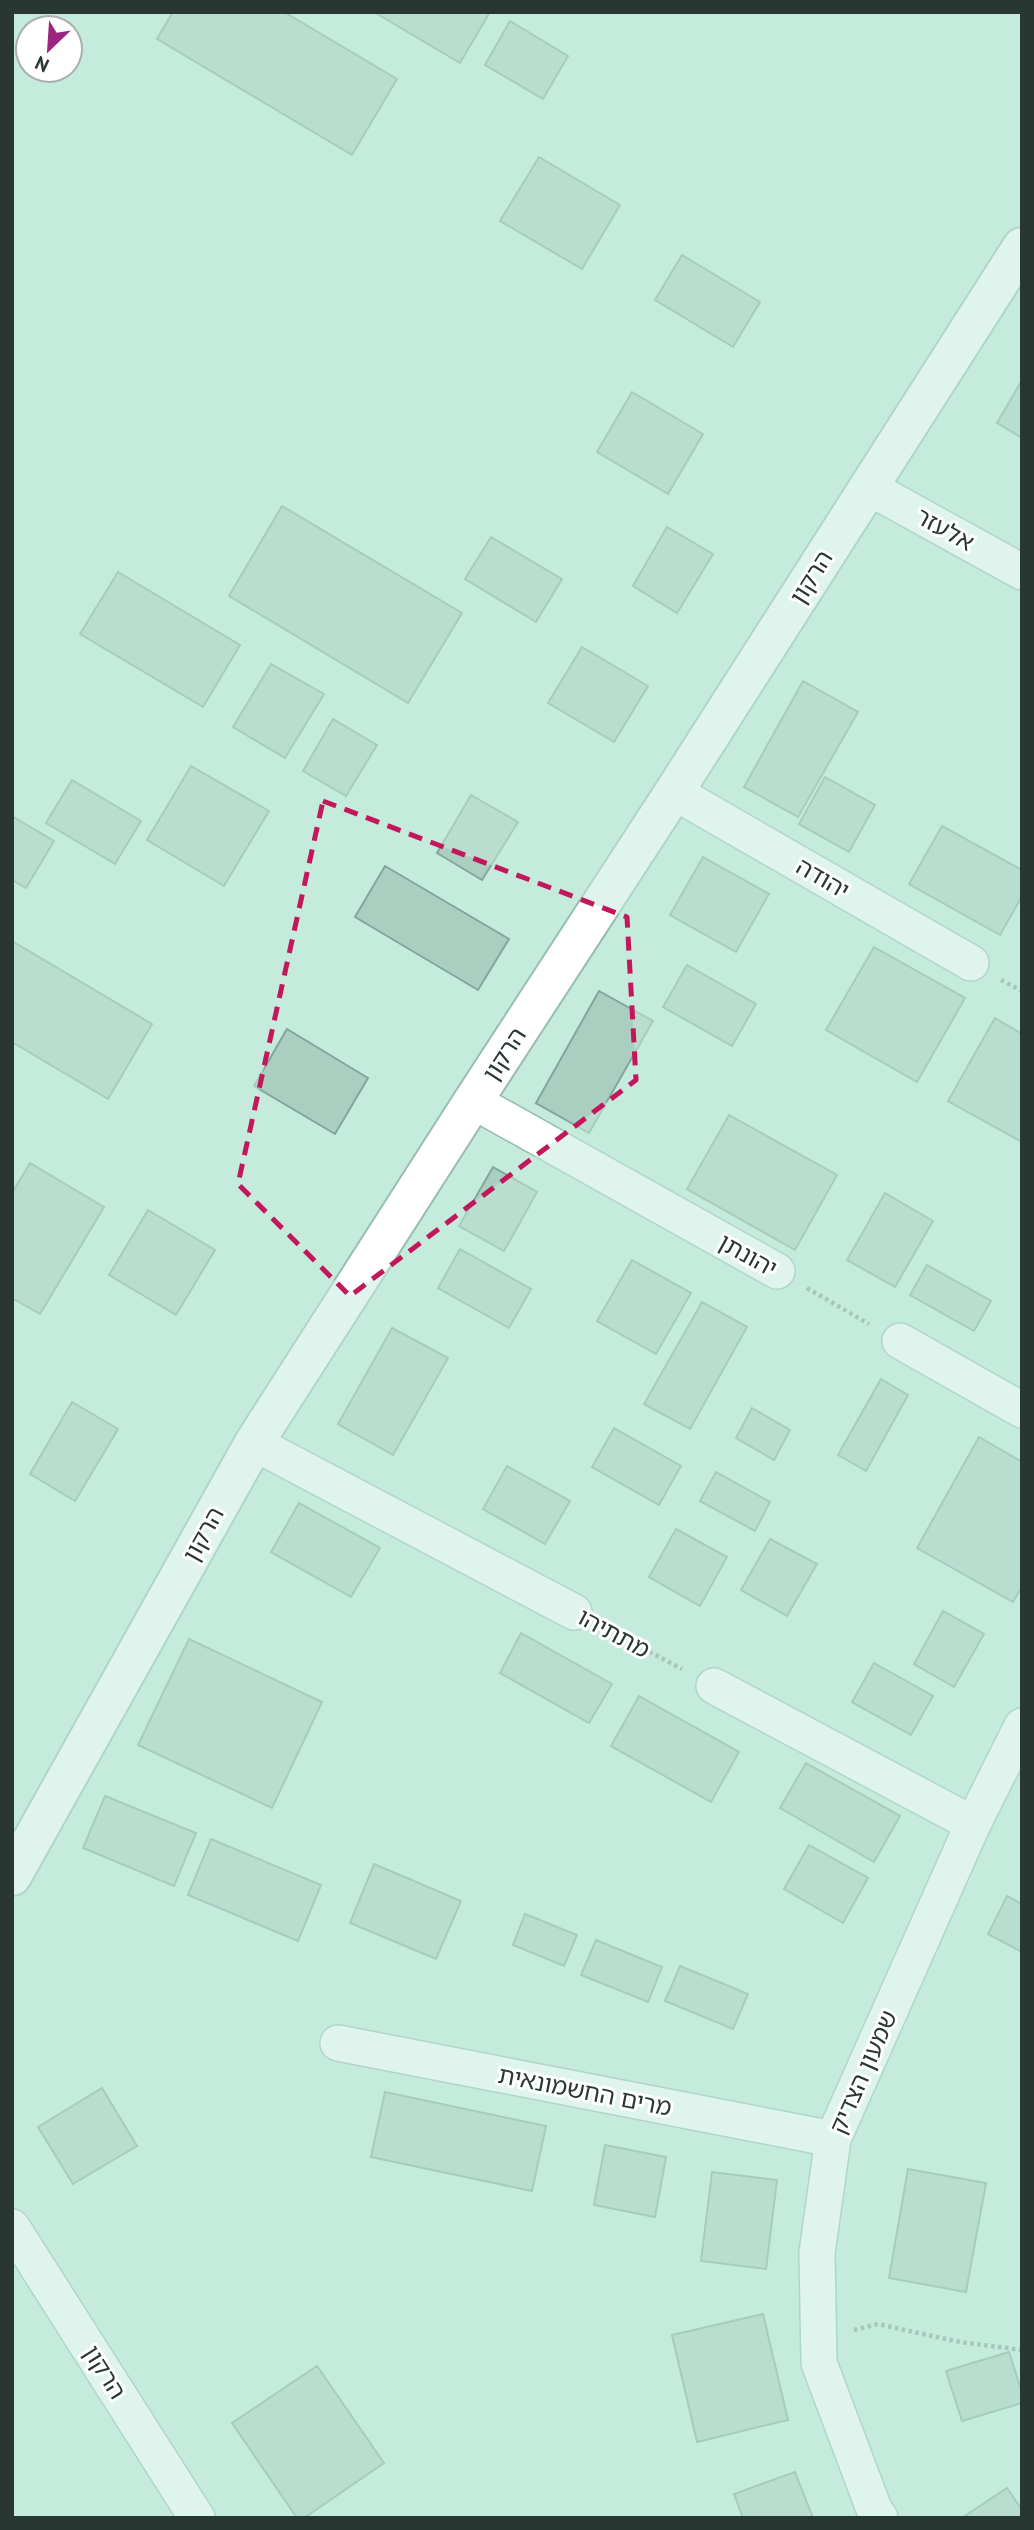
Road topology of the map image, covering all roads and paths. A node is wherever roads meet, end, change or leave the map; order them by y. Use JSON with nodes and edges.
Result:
{"nodes":[{"id":1,"x":1022,"y":247,"type":"edge"},
{"id":2,"x":867,"y":487,"type":"junction"},
{"id":3,"x":1022,"y":572,"type":"edge"},
{"id":4,"x":674,"y":792,"type":"junction"},
{"id":5,"x":971,"y":963,"type":"dead end"},
{"id":6,"x":473,"y":1101,"type":"junction"},
{"id":7,"x":777,"y":1271,"type":"joint"},
{"id":8,"x":900,"y":1341,"type":"joint"},
{"id":9,"x":1022,"y":1410,"type":"edge"},
{"id":10,"x":254,"y":1443,"type":"junction"},
{"id":11,"x":575,"y":1612,"type":"joint"},
{"id":12,"x":714,"y":1686,"type":"joint"},
{"id":13,"x":1022,"y":1726,"type":"edge"},
{"id":14,"x":973,"y":1824,"type":"junction"},
{"id":15,"x":12,"y":1876,"type":"edge"},
{"id":16,"x":338,"y":2043,"type":"dead end"},
{"id":17,"x":833,"y":2139,"type":"junction"},
{"id":18,"x":12,"y":2227,"type":"edge"},
{"id":19,"x":819,"y":2339,"type":"junction"},
{"id":20,"x":1022,"y":2350,"type":"edge"},
{"id":21,"x":197,"y":2518,"type":"edge"},
{"id":22,"x":880,"y":2518,"type":"edge"}],
"edges":[{"from":1,"to":2,"type":"street","name":"הרקון"},
{"from":2,"to":3,"type":"street","name":"אלעזר"},
{"from":2,"to":4,"type":"street","name":"הרקון"},
{"from":4,"to":5,"type":"street","name":"יהודה"},
{"from":4,"to":6,"type":"street","name":"הרקון"},
{"from":6,"to":7,"type":"street","name":"יהונתן"},
{"from":6,"to":10,"type":"street","name":"הרקון"},
{"from":7,"to":8,"type":"path","name":"יהונתן"},
{"from":8,"to":9,"type":"street"},
{"from":10,"to":11,"type":"street","name":"מתתיהו"},
{"from":10,"to":15,"type":"street","name":"הרקון"},
{"from":11,"to":12,"type":"path","name":"מתתיהו"},
{"from":12,"to":14,"type":"street"},
{"from":13,"to":14,"type":"street","name":"שמעון הצדיק"},
{"from":14,"to":17,"type":"street","name":"שמעון הצדיק"},
{"from":16,"to":17,"type":"street","name":"מרים החשמונאית"},
{"from":17,"to":19,"type":"street","name":"שמעון הצדיק"},
{"from":18,"to":21,"type":"street","name":"הרקון"},
{"from":19,"to":20,"type":"path"},
{"from":19,"to":22,"type":"street","name":"שמעון הצדיק"}]}
